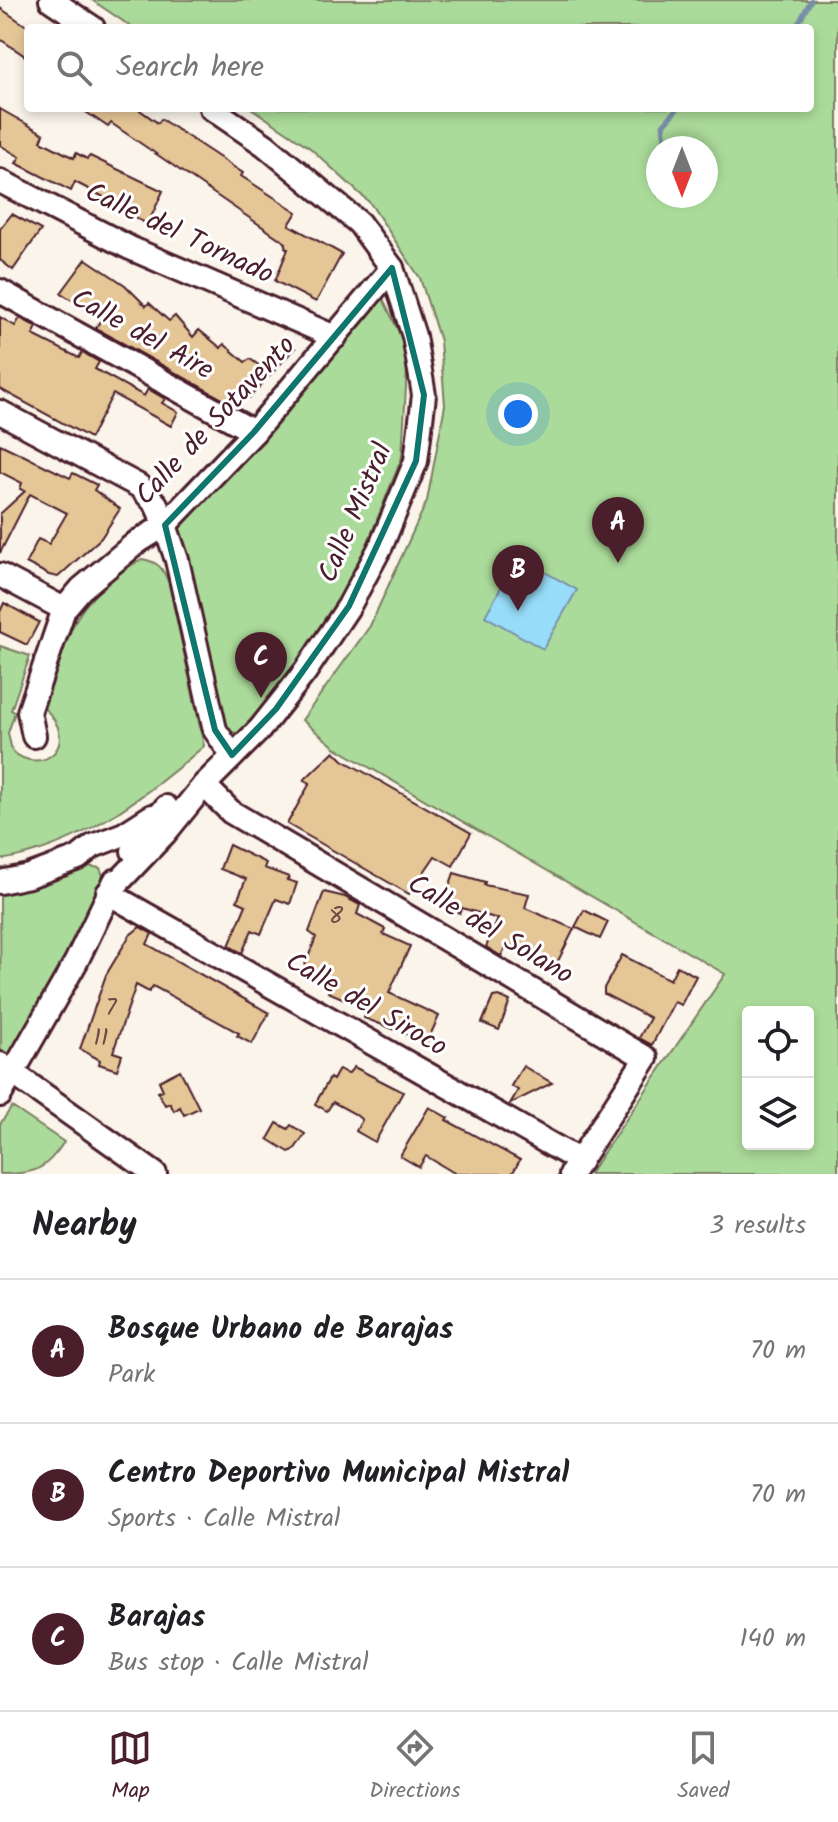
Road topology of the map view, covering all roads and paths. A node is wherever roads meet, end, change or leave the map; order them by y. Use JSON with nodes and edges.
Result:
{"nodes":[{"id":1,"x":51,"y":0,"type":"edge"},
{"id":2,"x":87,"y":24,"type":"edge"},
{"id":3,"x":217,"y":112,"type":"edge"},
{"id":4,"x":0,"y":181,"type":"edge"},
{"id":5,"x":392,"y":268,"type":"junction"},
{"id":6,"x":0,"y":291,"type":"edge"},
{"id":7,"x":335,"y":337,"type":"junction"},
{"id":8,"x":0,"y":412,"type":"edge"},
{"id":9,"x":254,"y":432,"type":"junction"},
{"id":10,"x":165,"y":525,"type":"junction"},
{"id":11,"x":0,"y":575,"type":"edge"},
{"id":12,"x":64,"y":609,"type":"junction"},
{"id":13,"x":34,"y":736,"type":"dead end"},
{"id":14,"x":232,"y":755,"type":"junction"},
{"id":15,"x":204,"y":785,"type":"junction"},
{"id":16,"x":166,"y":807,"type":"junction"},
{"id":17,"x":165,"y":833,"type":"junction"},
{"id":18,"x":137,"y":843,"type":"junction"},
{"id":19,"x":89,"y":859,"type":"junction"},
{"id":20,"x":0,"y":882,"type":"edge"},
{"id":21,"x":108,"y":893,"type":"junction"},
{"id":22,"x":7,"y":1069,"type":"edge"},
{"id":23,"x":0,"y":1095,"type":"edge"},
{"id":24,"x":575,"y":1167,"type":"edge"},
{"id":25,"x":155,"y":1174,"type":"edge"}],
"edges":[{"from":1,"to":2,"type":"street"},
{"from":3,"to":5,"type":"street","name":"Calle Mistral"},
{"from":4,"to":7,"type":"street","name":"Calle del Tornado"},
{"from":5,"to":7,"type":"street","name":"Calle de Sotavento"},
{"from":5,"to":14,"type":"street","name":"Calle Mistral"},
{"from":6,"to":9,"type":"street","name":"Calle del Aire"},
{"from":7,"to":9,"type":"street","name":"Calle de Sotavento"},
{"from":8,"to":10,"type":"street"},
{"from":9,"to":10,"type":"street","name":"Calle de Sotavento"},
{"from":10,"to":12,"type":"street","name":"Calle de Sotavento"},
{"from":10,"to":14,"type":"street"},
{"from":11,"to":12,"type":"street"},
{"from":12,"to":13,"type":"street","name":"Calle de Sotavento"},
{"from":14,"to":15,"type":"street","name":"Calle Mistral"},
{"from":15,"to":16,"type":"street"},
{"from":15,"to":17,"type":"street"},
{"from":15,"to":24,"type":"street","name":"Calle del Solano"},
{"from":16,"to":18,"type":"street"},
{"from":16,"to":19,"type":"street"},
{"from":17,"to":18,"type":"street"},
{"from":17,"to":21,"type":"street"},
{"from":18,"to":19,"type":"street"},
{"from":18,"to":21,"type":"street"},
{"from":19,"to":20,"type":"street"},
{"from":19,"to":21,"type":"street"},
{"from":21,"to":22,"type":"street"},
{"from":21,"to":24,"type":"street","name":"Calle del Siroco"},
{"from":22,"to":23,"type":"street"},
{"from":22,"to":25,"type":"street"}]}
